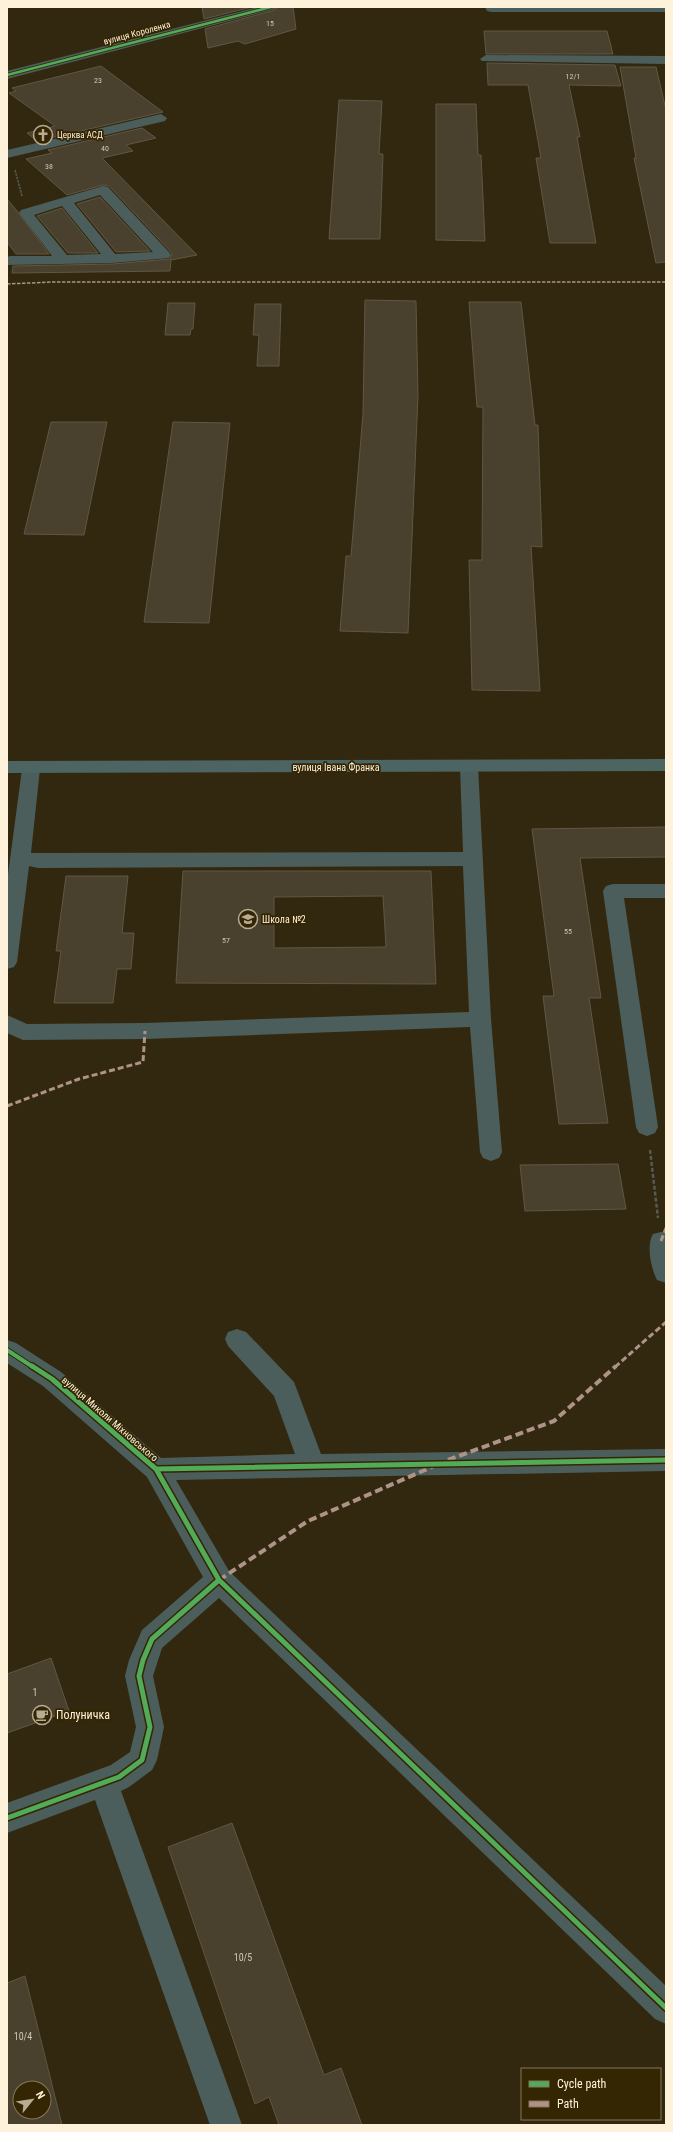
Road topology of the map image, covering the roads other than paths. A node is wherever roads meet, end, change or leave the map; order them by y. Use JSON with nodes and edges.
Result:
{"nodes":[{"id":1,"x":270,"y":7,"type":"edge"},
{"id":2,"x":491,"y":7,"type":"edge"},
{"id":3,"x":663,"y":11,"type":"edge"},
{"id":4,"x":486,"y":59,"type":"dead end"},
{"id":5,"x":666,"y":60,"type":"edge"},
{"id":6,"x":7,"y":75,"type":"edge"},
{"id":7,"x":161,"y":118,"type":"dead end"},
{"id":8,"x":7,"y":153,"type":"edge"},
{"id":9,"x":15,"y":169,"type":"road end"},
{"id":10,"x":65,"y":201,"type":"junction"},
{"id":11,"x":112,"y":259,"type":"junction"},
{"id":12,"x":8,"y":260,"type":"edge"},
{"id":13,"x":63,"y":260,"type":"junction"},
{"id":14,"x":666,"y":765,"type":"edge"},
{"id":15,"x":469,"y":766,"type":"junction"},
{"id":16,"x":7,"y":767,"type":"edge"},
{"id":17,"x":31,"y":769,"type":"junction"},
{"id":18,"x":20,"y":858,"type":"junction"},
{"id":19,"x":472,"y":859,"type":"junction"},
{"id":20,"x":666,"y":891,"type":"edge"},
{"id":21,"x":7,"y":962,"type":"edge"},
{"id":22,"x":480,"y":1018,"type":"junction"},
{"id":23,"x":7,"y":1023,"type":"edge"},
{"id":24,"x":647,"y":1127,"type":"road end"},
{"id":25,"x":491,"y":1152,"type":"dead end"},
{"id":26,"x":664,"y":1241,"type":"edge"},
{"id":27,"x":666,"y":1273,"type":"edge"},
{"id":28,"x":237,"y":1339,"type":"dead end"},
{"id":29,"x":7,"y":1350,"type":"edge"},
{"id":30,"x":666,"y":1460,"type":"edge"},
{"id":31,"x":312,"y":1465,"type":"junction"},
{"id":32,"x":156,"y":1469,"type":"junction"},
{"id":33,"x":219,"y":1580,"type":"junction"},
{"id":34,"x":103,"y":1782,"type":"junction"},
{"id":35,"x":11,"y":1820,"type":"edge"},
{"id":36,"x":666,"y":2008,"type":"edge"},
{"id":37,"x":226,"y":2125,"type":"edge"}],
"edges":[{"from":1,"to":6,"type":"street","name":"вулиця Короленка"},
{"from":2,"to":3,"type":"street"},
{"from":4,"to":5,"type":"street"},
{"from":7,"to":8,"type":"street"},
{"from":8,"to":9,"type":"street"},
{"from":10,"to":11,"type":"street"},
{"from":10,"to":11,"type":"street"},
{"from":10,"to":13,"type":"street"},
{"from":11,"to":13,"type":"street"},
{"from":12,"to":13,"type":"street"},
{"from":14,"to":15,"type":"main road","name":"вулиця Івана Франка"},
{"from":15,"to":17,"type":"main road","name":"вулиця Івана Франка"},
{"from":15,"to":19,"type":"street"},
{"from":16,"to":17,"type":"main road","name":"вулиця Івана Франка"},
{"from":17,"to":18,"type":"street"},
{"from":18,"to":19,"type":"street"},
{"from":18,"to":21,"type":"street"},
{"from":19,"to":22,"type":"street"},
{"from":20,"to":24,"type":"street"},
{"from":22,"to":23,"type":"street"},
{"from":22,"to":25,"type":"street"},
{"from":26,"to":27,"type":"street"},
{"from":28,"to":31,"type":"street"},
{"from":29,"to":32,"type":"street","name":"вулиця Миколи Міхновського"},
{"from":30,"to":31,"type":"street"},
{"from":31,"to":32,"type":"street"},
{"from":32,"to":33,"type":"street","name":"вулиця Миколи Міхновського"},
{"from":33,"to":34,"type":"street"},
{"from":33,"to":36,"type":"street","name":"вулиця Миколи Міхновського"},
{"from":34,"to":35,"type":"street"},
{"from":34,"to":37,"type":"street"}]}
